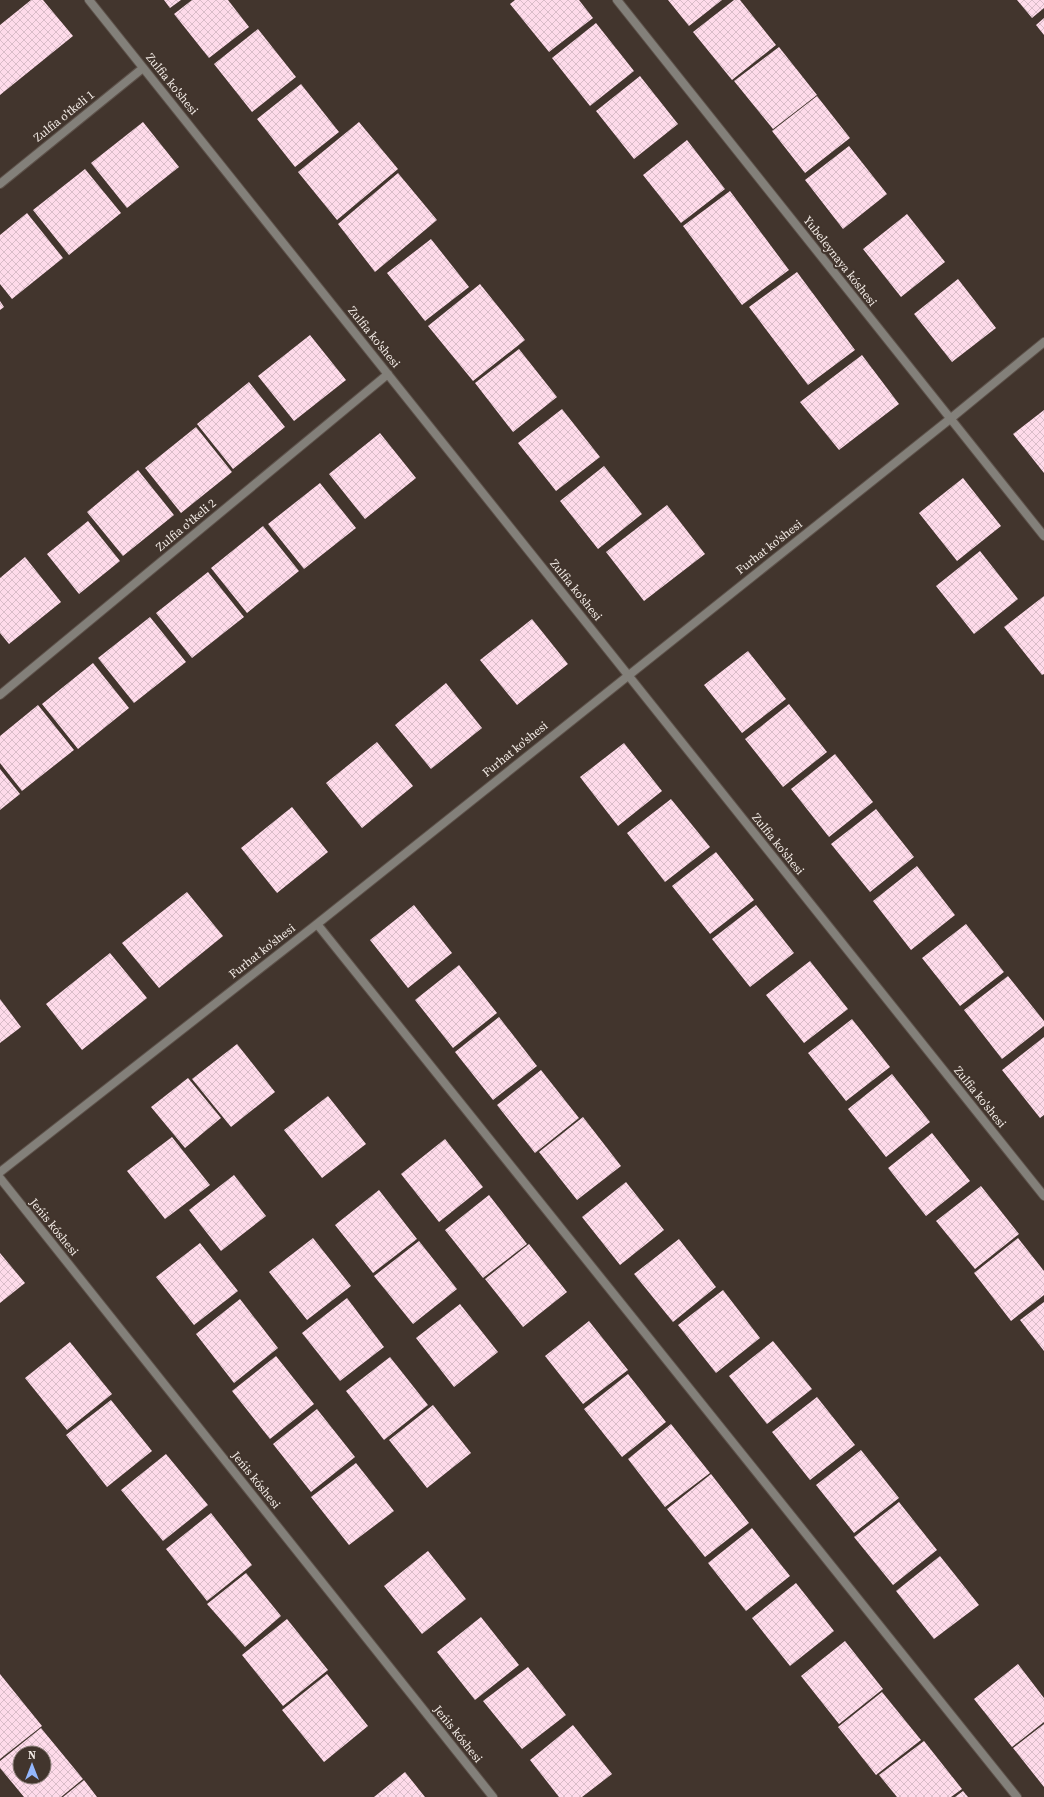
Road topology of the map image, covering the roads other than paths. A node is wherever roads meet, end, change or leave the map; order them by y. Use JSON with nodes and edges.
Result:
{"nodes":[{"id":1,"x":89,"y":0,"type":"edge"},
{"id":2,"x":617,"y":0,"type":"edge"},
{"id":3,"x":143,"y":68,"type":"junction"},
{"id":4,"x":0,"y":184,"type":"edge"},
{"id":5,"x":1044,"y":342,"type":"edge"},
{"id":6,"x":388,"y":374,"type":"junction"},
{"id":7,"x":950,"y":419,"type":"junction"},
{"id":8,"x":1044,"y":536,"type":"edge"},
{"id":9,"x":628,"y":674,"type":"junction"},
{"id":10,"x":0,"y":695,"type":"edge"},
{"id":11,"x":317,"y":924,"type":"junction"},
{"id":12,"x":0,"y":1172,"type":"edge"},
{"id":13,"x":0,"y":1178,"type":"edge"},
{"id":14,"x":1044,"y":1196,"type":"edge"},
{"id":15,"x":493,"y":1797,"type":"edge"},
{"id":16,"x":1017,"y":1797,"type":"edge"}],
"edges":[{"from":1,"to":3,"type":"street","name":"Zulfia ko'shesi"},
{"from":2,"to":7,"type":"street","name":"Yubeleynaya kóshesi"},
{"from":3,"to":4,"type":"street","name":"Zulfia o'tkeli 1"},
{"from":3,"to":6,"type":"street","name":"Zulfia ko'shesi"},
{"from":5,"to":7,"type":"street","name":"Furhat ko'shesi"},
{"from":6,"to":9,"type":"street","name":"Zulfia ko'shesi"},
{"from":6,"to":10,"type":"street","name":"Zulfia o'tkeli 2"},
{"from":7,"to":8,"type":"street","name":"Yubeleynaya kóshesi"},
{"from":7,"to":9,"type":"street","name":"Furhat ko'shesi"},
{"from":9,"to":11,"type":"street","name":"Furhat ko'shesi"},
{"from":9,"to":14,"type":"street","name":"Zulfia ko'shesi"},
{"from":11,"to":12,"type":"street","name":"Furhat ko'shesi"},
{"from":11,"to":16,"type":"street"},
{"from":13,"to":15,"type":"street","name":"Jeńis kóshesi"}]}
